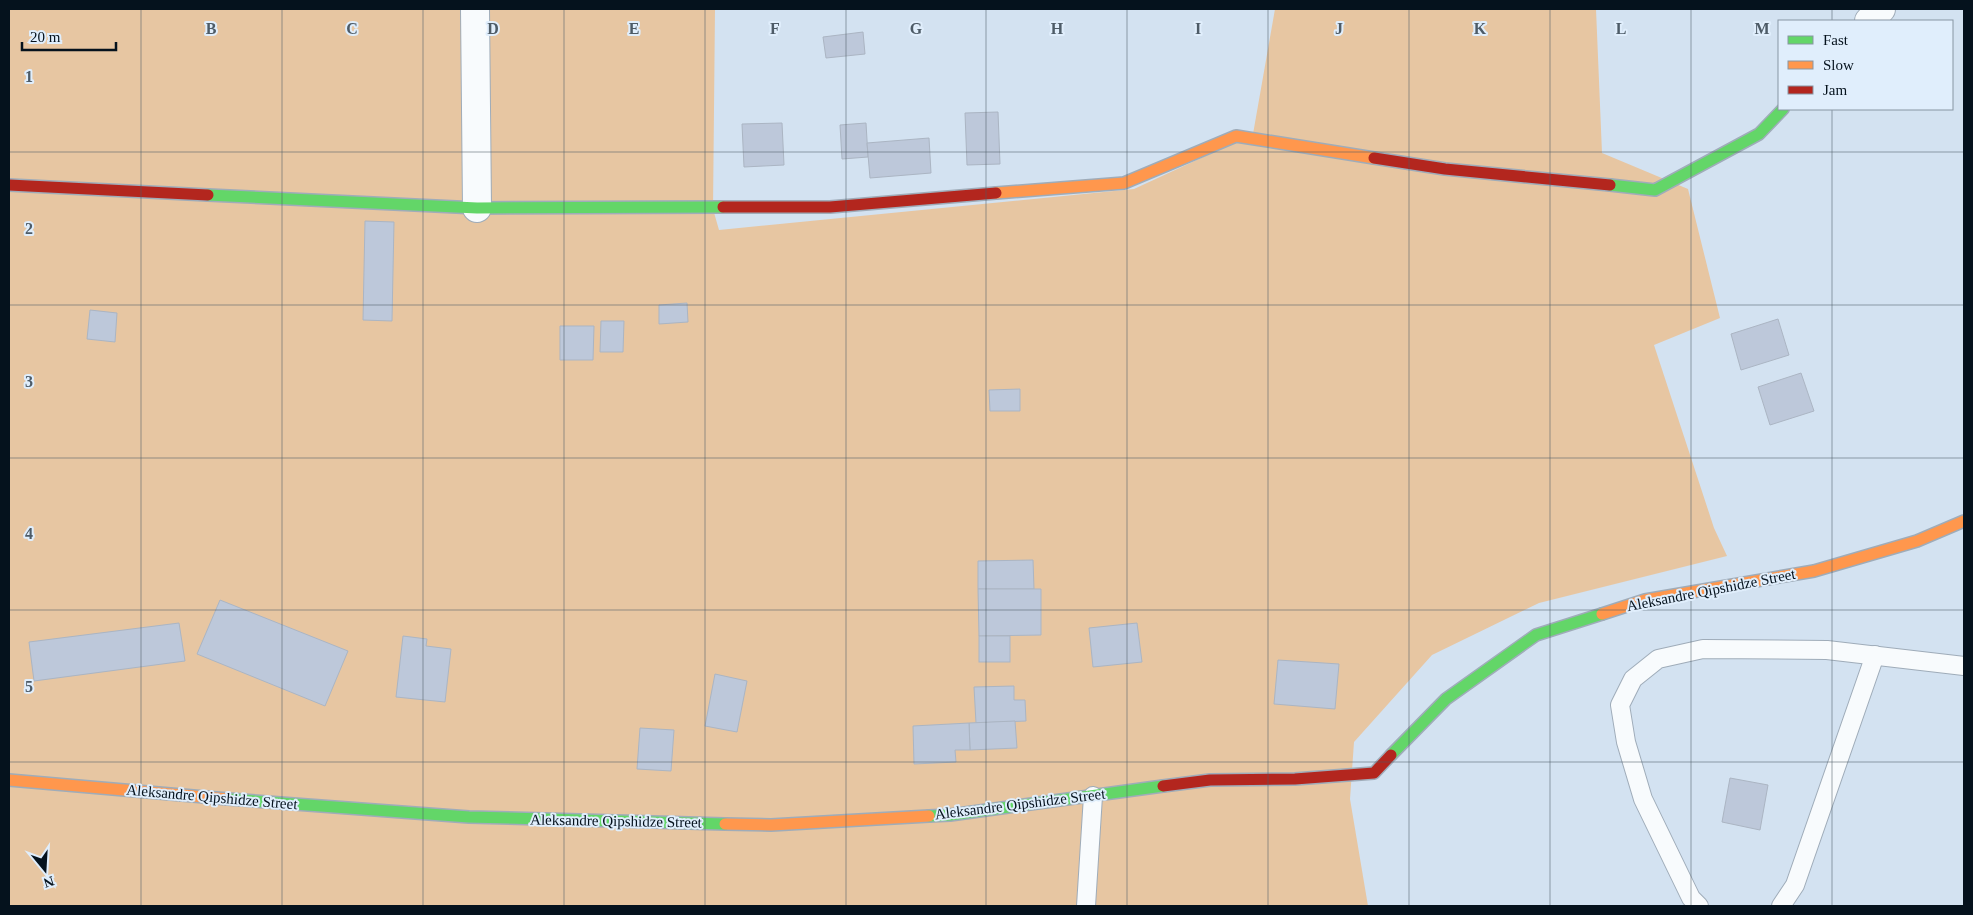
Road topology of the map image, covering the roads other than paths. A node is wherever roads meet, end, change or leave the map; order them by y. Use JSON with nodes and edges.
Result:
{"nodes":[{"id":1,"x":474,"y":9,"type":"edge"},
{"id":2,"x":1881,"y":9,"type":"edge"},
{"id":3,"x":1870,"y":20,"type":"edge"},
{"id":4,"x":1783,"y":110,"type":"edge"},
{"id":5,"x":9,"y":185,"type":"edge"},
{"id":6,"x":477,"y":208,"type":"junction"},
{"id":7,"x":1964,"y":521,"type":"edge"},
{"id":8,"x":1875,"y":655,"type":"junction"},
{"id":9,"x":1964,"y":666,"type":"edge"},
{"id":10,"x":13,"y":778,"type":"edge"},
{"id":11,"x":1093,"y":796,"type":"junction"},
{"id":12,"x":1086,"y":906,"type":"edge"},
{"id":13,"x":1699,"y":906,"type":"edge"},
{"id":14,"x":1781,"y":906,"type":"edge"}],
"edges":[{"from":1,"to":6,"type":"street"},
{"from":2,"to":3,"type":"street"},
{"from":4,"to":6,"type":"street"},
{"from":5,"to":6,"type":"street"},
{"from":7,"to":11,"type":"street","name":"Aleksandre Qipshidze Street"},
{"from":8,"to":9,"type":"lane"},
{"from":8,"to":13,"type":"lane"},
{"from":8,"to":14,"type":"lane"},
{"from":10,"to":11,"type":"street","name":"Aleksandre Qipshidze Street"},
{"from":11,"to":12,"type":"lane"}]}
